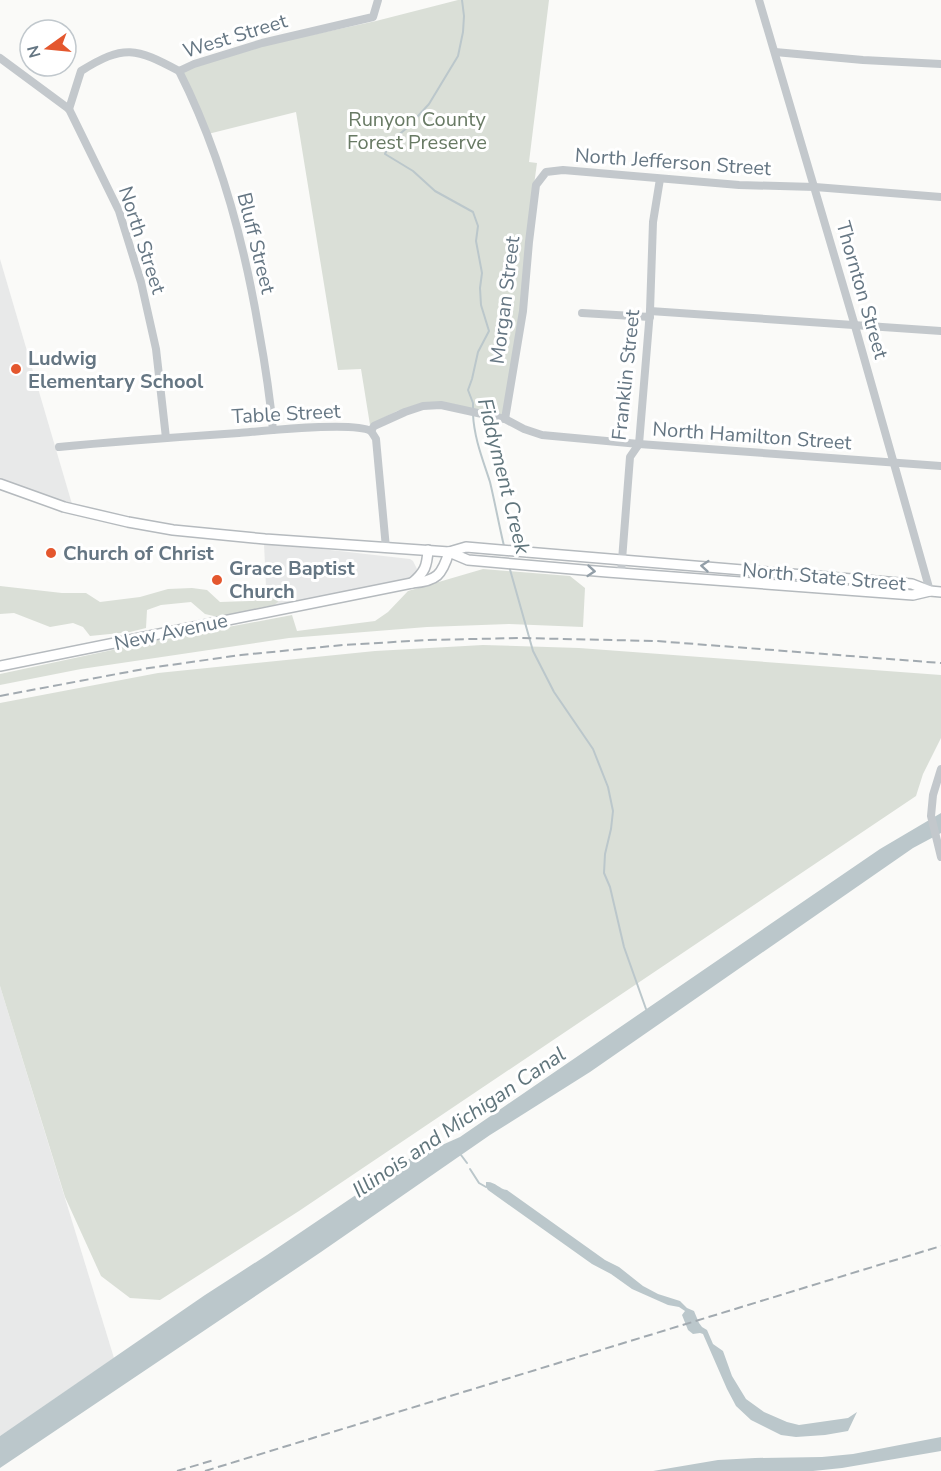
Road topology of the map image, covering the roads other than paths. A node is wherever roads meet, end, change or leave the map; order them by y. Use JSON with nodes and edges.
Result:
{"nodes":[{"id":1,"x":378,"y":0,"type":"edge"},
{"id":2,"x":759,"y":0,"type":"edge"},
{"id":3,"x":775,"y":52,"type":"junction"},
{"id":4,"x":0,"y":58,"type":"edge"},
{"id":5,"x":941,"y":64,"type":"edge"},
{"id":6,"x":179,"y":71,"type":"junction"},
{"id":7,"x":69,"y":109,"type":"junction"},
{"id":8,"x":660,"y":178,"type":"junction"},
{"id":9,"x":536,"y":185,"type":"joint"},
{"id":10,"x":814,"y":187,"type":"junction"},
{"id":11,"x":941,"y":198,"type":"edge"},
{"id":12,"x":582,"y":313,"type":"dead end"},
{"id":13,"x":650,"y":314,"type":"junction"},
{"id":14,"x":855,"y":326,"type":"junction"},
{"id":15,"x":941,"y":331,"type":"edge"},
{"id":16,"x":505,"y":419,"type":"junction"},
{"id":17,"x":273,"y":430,"type":"junction"},
{"id":18,"x":371,"y":431,"type":"junction"},
{"id":19,"x":166,"y":438,"type":"junction"},
{"id":20,"x":639,"y":444,"type":"junction"},
{"id":21,"x":59,"y":447,"type":"dead end"},
{"id":22,"x":893,"y":463,"type":"junction"},
{"id":23,"x":941,"y":466,"type":"edge"},
{"id":24,"x":0,"y":484,"type":"edge"},
{"id":25,"x":386,"y":548,"type":"junction"},
{"id":26,"x":428,"y":550,"type":"junction"},
{"id":27,"x":449,"y":552,"type":"junction"},
{"id":28,"x":622,"y":560,"type":"junction"},
{"id":29,"x":621,"y":573,"type":"junction"},
{"id":30,"x":412,"y":583,"type":"junction"},
{"id":31,"x":930,"y":591,"type":"junction"},
{"id":32,"x":941,"y":592,"type":"edge"},
{"id":33,"x":0,"y":666,"type":"edge"},
{"id":34,"x":941,"y":769,"type":"edge"},
{"id":35,"x":939,"y":843,"type":"edge"},
{"id":36,"x":941,"y":857,"type":"edge"}],
"edges":[{"from":1,"to":6,"type":"street","name":"West Street"},
{"from":2,"to":3,"type":"street","name":"Thornton Street"},
{"from":3,"to":5,"type":"street"},
{"from":3,"to":10,"type":"street","name":"Thornton Street"},
{"from":4,"to":7,"type":"street","name":"North Street"},
{"from":6,"to":7,"type":"street","name":"West Street"},
{"from":6,"to":17,"type":"street","name":"Bluff Street"},
{"from":7,"to":19,"type":"street","name":"North Street"},
{"from":8,"to":9,"type":"street","name":"North Jefferson Street"},
{"from":8,"to":10,"type":"street","name":"North Jefferson Street"},
{"from":8,"to":13,"type":"street","name":"Franklin Street"},
{"from":9,"to":16,"type":"street","name":"Morgan Street"},
{"from":10,"to":11,"type":"street","name":"North Jefferson Street"},
{"from":10,"to":14,"type":"street","name":"Thornton Street"},
{"from":12,"to":13,"type":"street"},
{"from":13,"to":14,"type":"street"},
{"from":13,"to":20,"type":"street","name":"Franklin Street"},
{"from":14,"to":15,"type":"street"},
{"from":14,"to":22,"type":"street","name":"Thornton Street"},
{"from":16,"to":18,"type":"street"},
{"from":16,"to":20,"type":"street","name":"North Hamilton Street"},
{"from":17,"to":18,"type":"street","name":"Table Street"},
{"from":17,"to":19,"type":"street","name":"Table Street"},
{"from":18,"to":25,"type":"street"},
{"from":19,"to":21,"type":"street","name":"Table Street"},
{"from":20,"to":22,"type":"street","name":"North Hamilton Street"},
{"from":20,"to":28,"type":"street","name":"Franklin Street"},
{"from":22,"to":23,"type":"street","name":"North Hamilton Street"},
{"from":22,"to":31,"type":"street","name":"Thornton Street"},
{"from":24,"to":25,"type":"main road","name":"North State Street"},
{"from":25,"to":26,"type":"main road","name":"North State Street"},
{"from":26,"to":27,"type":"main road","name":"North State Street"},
{"from":26,"to":30,"type":"main road"},
{"from":27,"to":28,"type":"main road","name":"North State Street"},
{"from":27,"to":29,"type":"main road","name":"North State Street","one_way":true},
{"from":27,"to":30,"type":"main road","name":"New Avenue"},
{"from":28,"to":29,"type":"street","name":"Franklin Street"},
{"from":31,"to":28,"type":"main road","name":"North State Street","one_way":true},
{"from":29,"to":31,"type":"main road","name":"North State Street"},
{"from":30,"to":33,"type":"main road","name":"New Avenue"},
{"from":31,"to":32,"type":"main road"},
{"from":34,"to":35,"type":"street"},
{"from":35,"to":36,"type":"street"}]}
